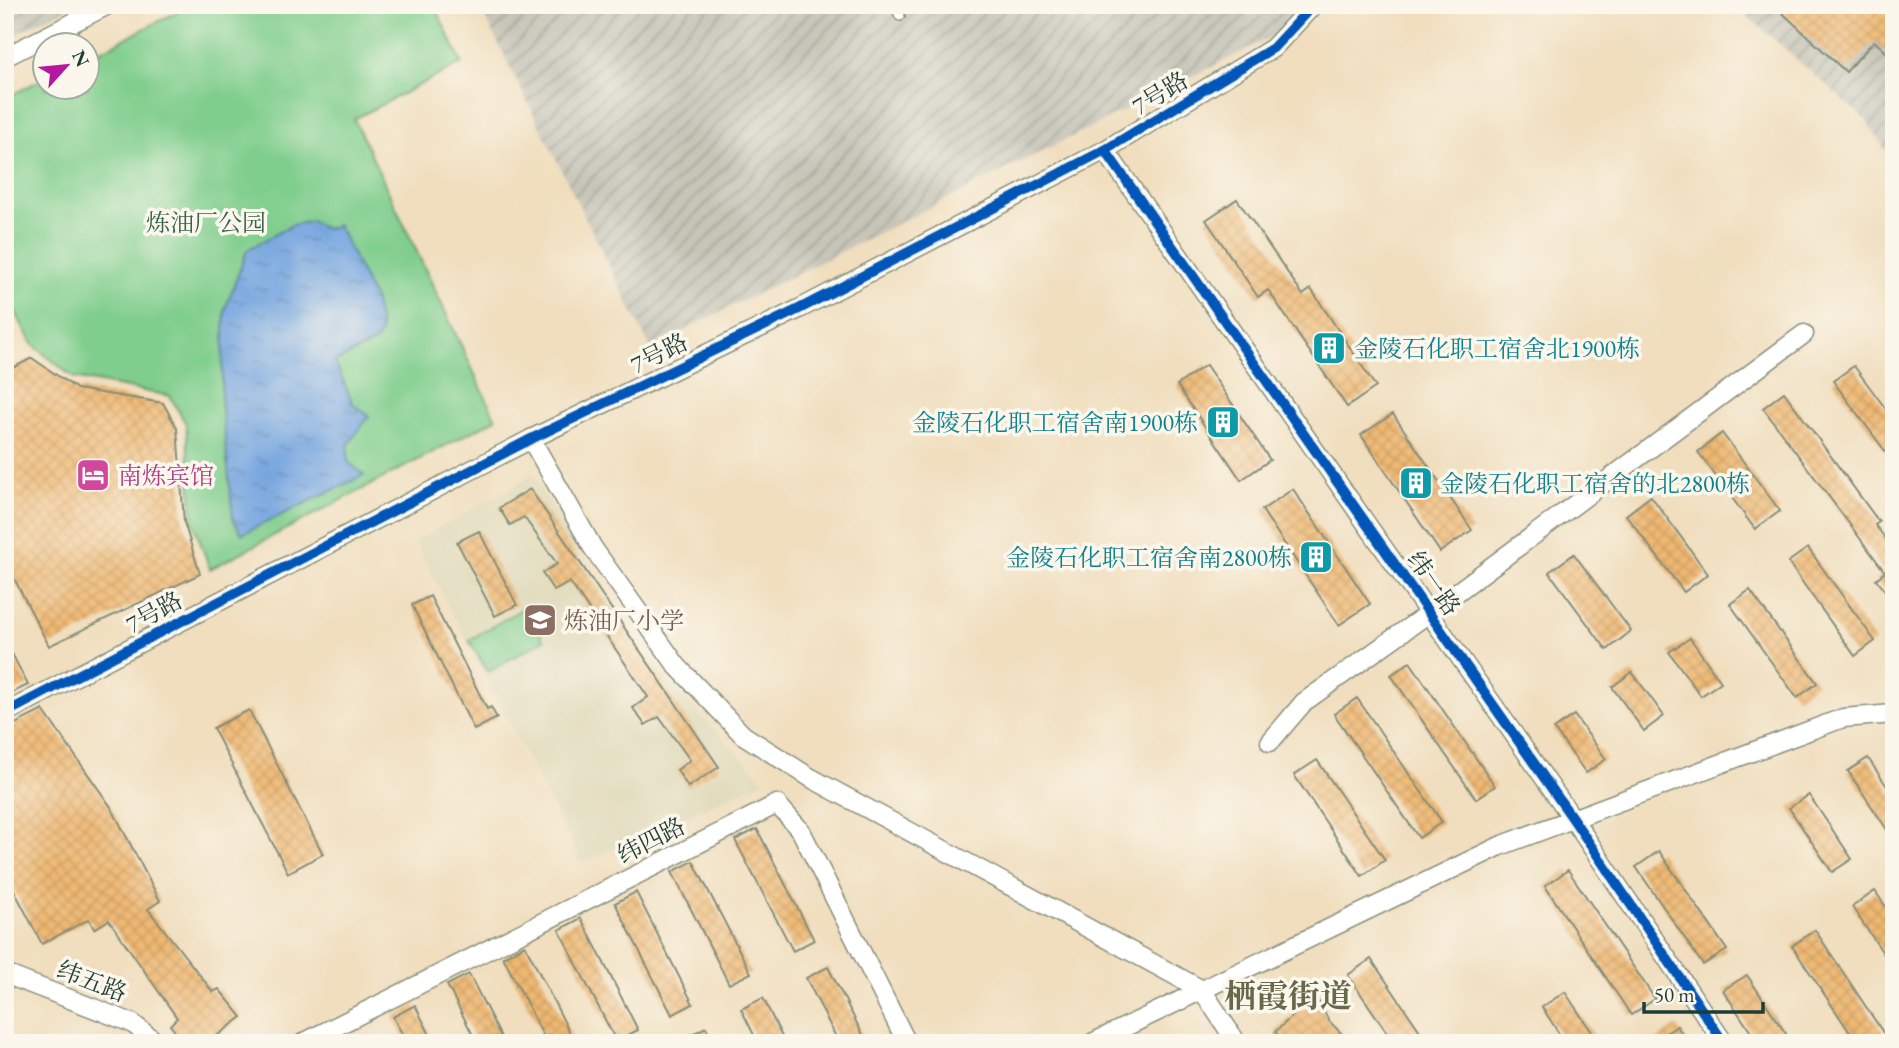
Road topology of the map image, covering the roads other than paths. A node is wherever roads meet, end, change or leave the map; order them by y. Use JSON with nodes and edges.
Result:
{"nodes":[{"id":1,"x":108,"y":5,"type":"edge"},
{"id":2,"x":894,"y":5,"type":"edge"},
{"id":3,"x":1313,"y":5,"type":"edge"},
{"id":4,"x":82,"y":11,"type":"edge"},
{"id":5,"x":900,"y":16,"type":"dead end"},
{"id":6,"x":5,"y":57,"type":"edge"},
{"id":7,"x":1105,"y":150,"type":"junction"},
{"id":8,"x":1804,"y":334,"type":"dead end"},
{"id":9,"x":531,"y":439,"type":"junction"},
{"id":10,"x":1429,"y":613,"type":"junction"},
{"id":11,"x":5,"y":713,"type":"edge"},
{"id":12,"x":1894,"y":714,"type":"edge"},
{"id":13,"x":1270,"y":742,"type":"dead end"},
{"id":14,"x":1573,"y":819,"type":"junction"},
{"id":15,"x":5,"y":974,"type":"edge"},
{"id":16,"x":1202,"y":990,"type":"junction"},
{"id":17,"x":132,"y":1023,"type":"junction"},
{"id":18,"x":144,"y":1043,"type":"edge"},
{"id":19,"x":157,"y":1043,"type":"edge"},
{"id":20,"x":303,"y":1043,"type":"edge"},
{"id":21,"x":907,"y":1043,"type":"edge"},
{"id":22,"x":1092,"y":1043,"type":"edge"},
{"id":23,"x":1237,"y":1043,"type":"edge"},
{"id":24,"x":1724,"y":1043,"type":"edge"}],
"edges":[{"from":1,"to":4,"type":"street"},
{"from":2,"to":5,"type":"lane"},
{"from":3,"to":7,"type":"street","name":"7号路"},
{"from":4,"to":6,"type":"street"},
{"from":7,"to":9,"type":"street","name":"7号路"},
{"from":7,"to":10,"type":"street","name":"纬一路"},
{"from":8,"to":10,"type":"street"},
{"from":9,"to":11,"type":"street","name":"7号路"},
{"from":9,"to":16,"type":"street"},
{"from":10,"to":13,"type":"street"},
{"from":10,"to":14,"type":"street","name":"纬一路"},
{"from":12,"to":14,"type":"street"},
{"from":14,"to":16,"type":"street"},
{"from":14,"to":24,"type":"street","name":"纬一路"},
{"from":15,"to":17,"type":"street","name":"纬五路"},
{"from":16,"to":22,"type":"street"},
{"from":16,"to":23,"type":"street"},
{"from":17,"to":18,"type":"street"},
{"from":17,"to":19,"type":"street","name":"纬五路"},
{"from":20,"to":21,"type":"street","name":"纬四路"}]}
